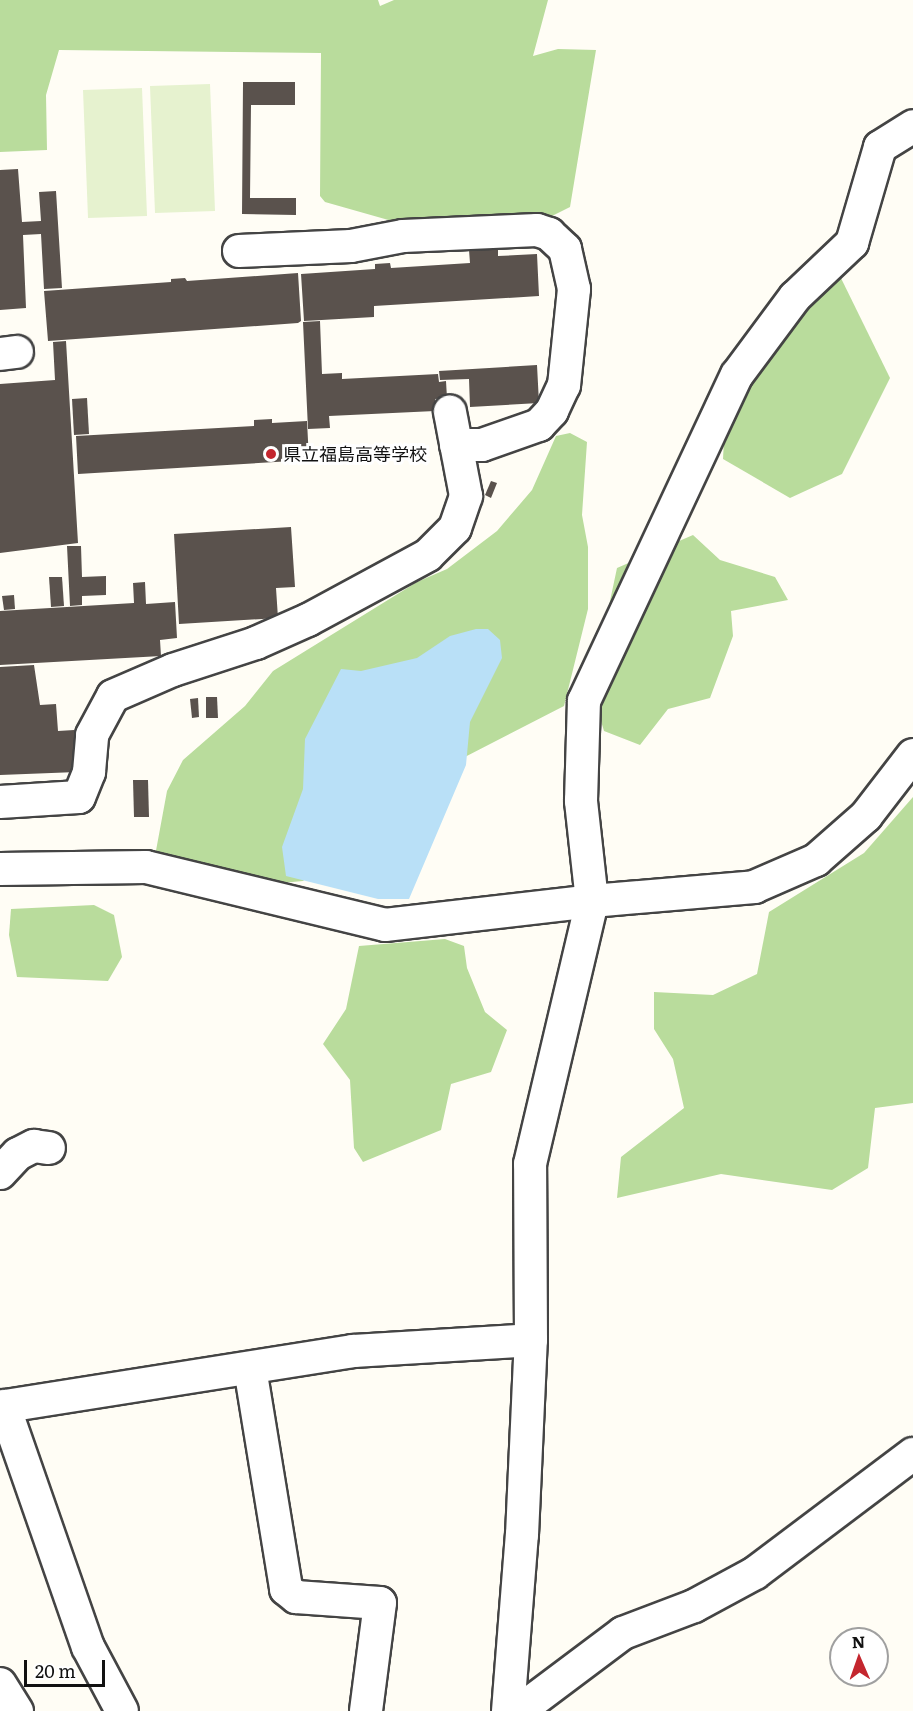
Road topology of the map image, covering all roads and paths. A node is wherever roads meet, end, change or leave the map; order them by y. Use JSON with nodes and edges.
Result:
{"nodes":[{"id":1,"x":913,"y":126,"type":"edge"},
{"id":2,"x":239,"y":251,"type":"dead end"},
{"id":3,"x":450,"y":412,"type":"dead end"},
{"id":4,"x":456,"y":445,"type":"junction"},
{"id":5,"x":913,"y":754,"type":"edge"},
{"id":6,"x":0,"y":802,"type":"edge"},
{"id":7,"x":0,"y":869,"type":"edge"},
{"id":8,"x":592,"y":900,"type":"junction"},
{"id":9,"x":49,"y":1148,"type":"dead end"},
{"id":10,"x":0,"y":1173,"type":"edge"},
{"id":11,"x":531,"y":1340,"type":"junction"},
{"id":12,"x":250,"y":1368,"type":"junction"},
{"id":13,"x":2,"y":1406,"type":"edge"},
{"id":14,"x":913,"y":1454,"type":"edge"},
{"id":15,"x":0,"y":1684,"type":"edge"},
{"id":16,"x":17,"y":1711,"type":"edge"},
{"id":17,"x":122,"y":1711,"type":"edge"},
{"id":18,"x":366,"y":1711,"type":"edge"},
{"id":19,"x":508,"y":1711,"type":"edge"},
{"id":20,"x":519,"y":1711,"type":"edge"}],
"edges":[{"from":1,"to":8,"type":"street"},
{"from":2,"to":4,"type":"street"},
{"from":3,"to":4,"type":"street"},
{"from":4,"to":6,"type":"street"},
{"from":5,"to":8,"type":"street"},
{"from":7,"to":8,"type":"street"},
{"from":8,"to":11,"type":"street"},
{"from":9,"to":10,"type":"street"},
{"from":11,"to":12,"type":"street"},
{"from":11,"to":19,"type":"street"},
{"from":12,"to":13,"type":"street"},
{"from":12,"to":18,"type":"street"},
{"from":13,"to":17,"type":"street"},
{"from":14,"to":20,"type":"street"},
{"from":15,"to":16,"type":"street"}]}
